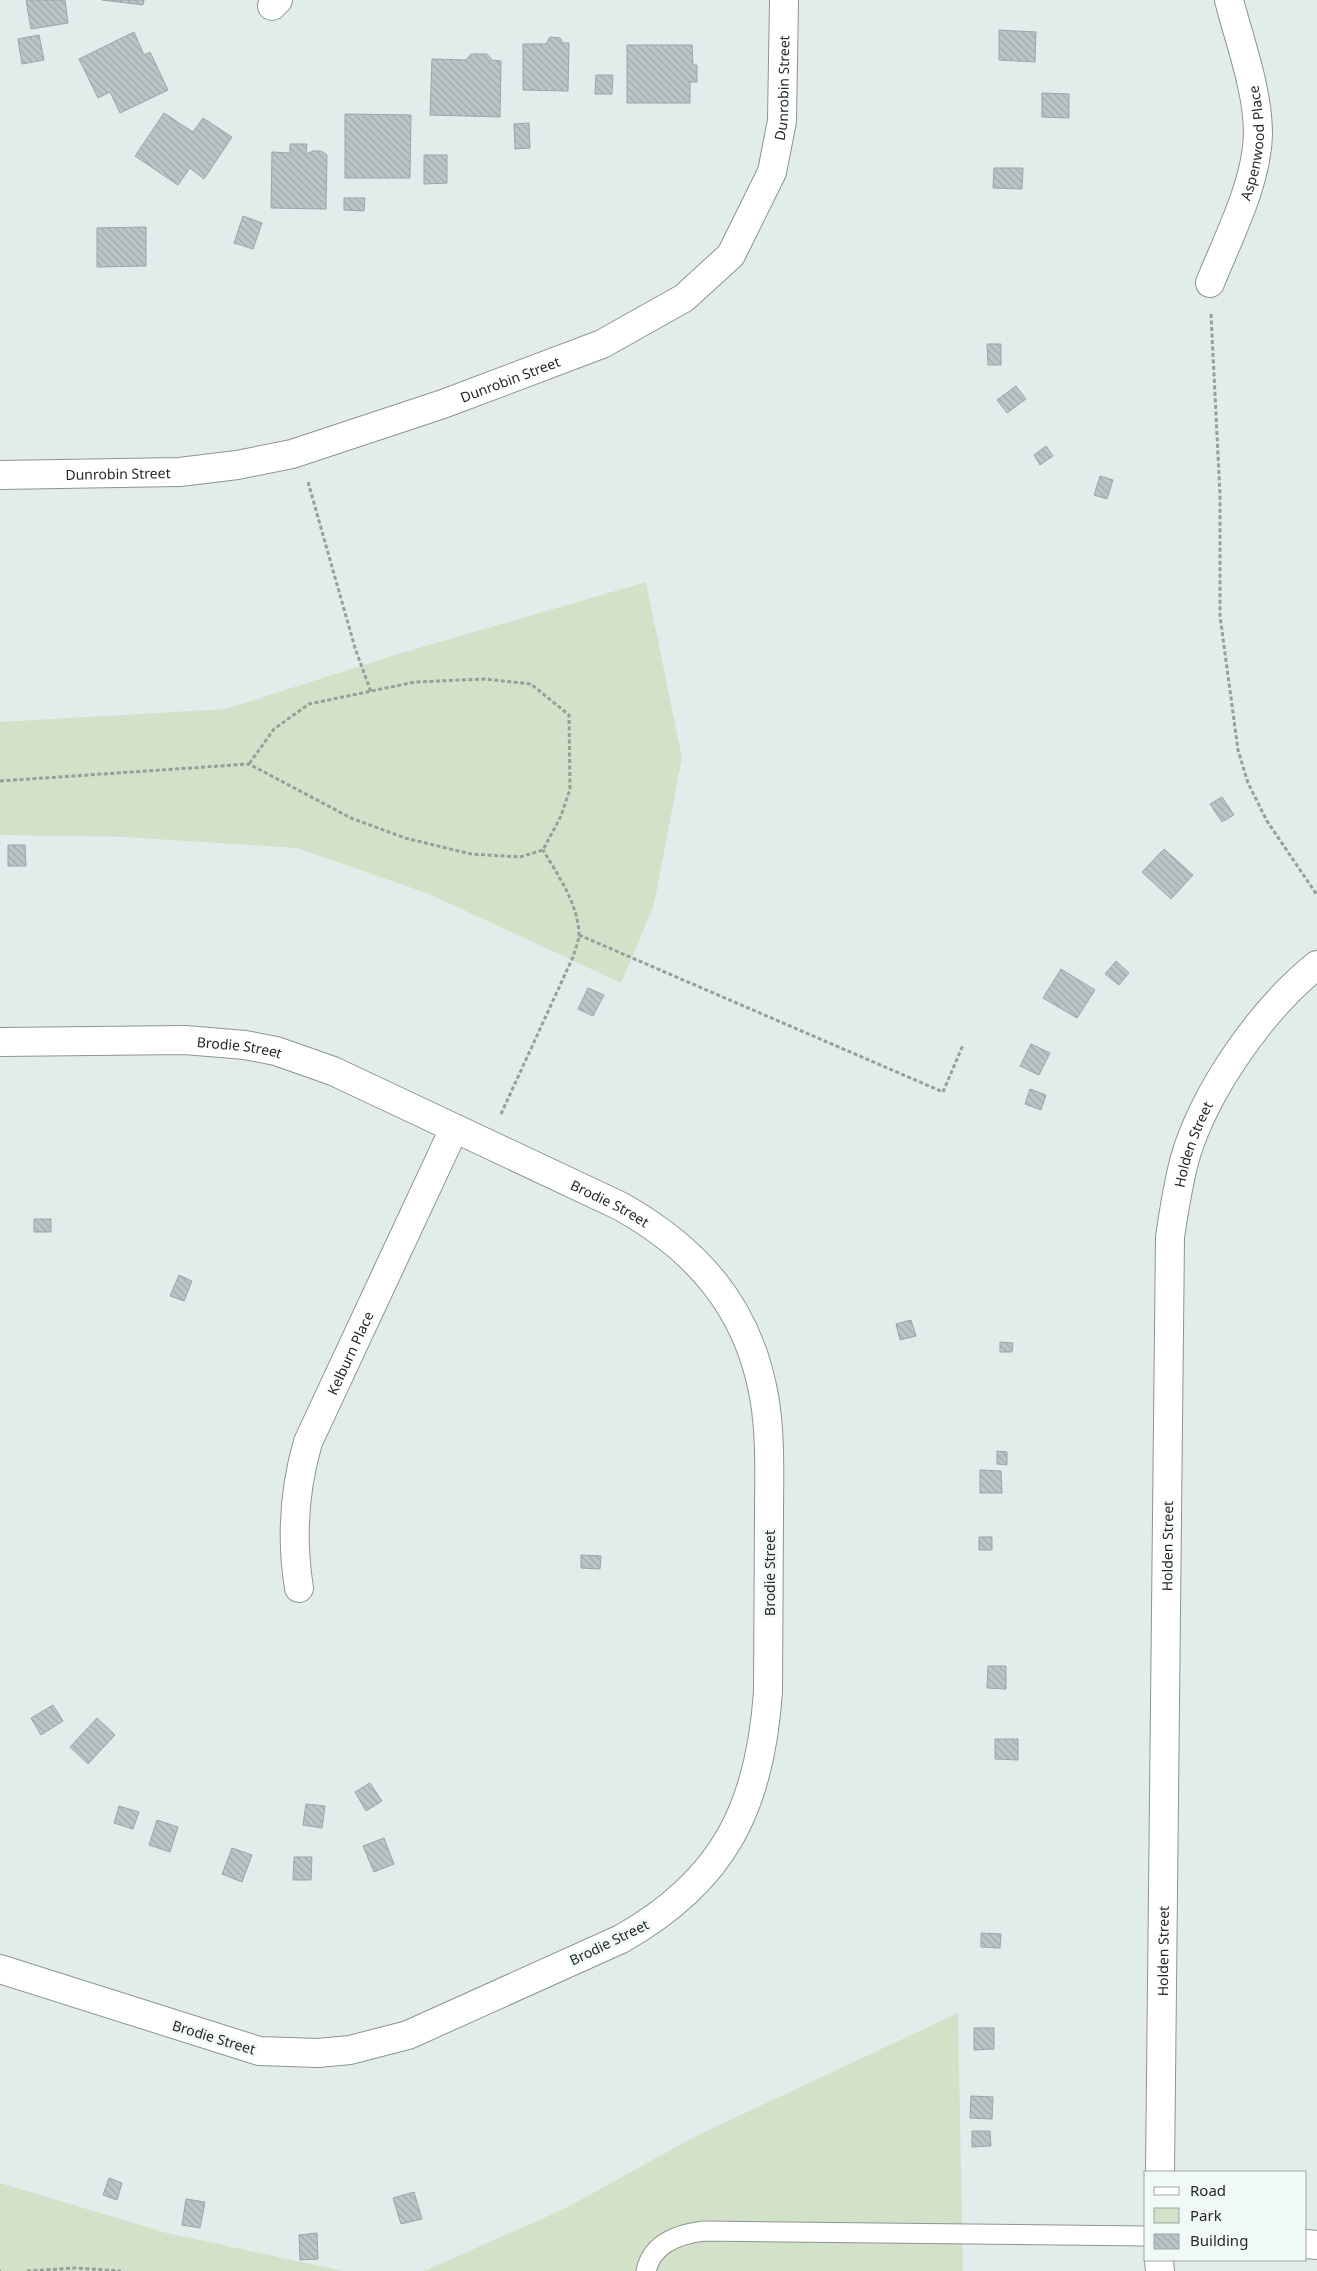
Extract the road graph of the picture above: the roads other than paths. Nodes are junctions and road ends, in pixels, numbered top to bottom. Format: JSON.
{"nodes":[{"id":1,"x":784,"y":0,"type":"edge"},
{"id":2,"x":1229,"y":0,"type":"edge"},
{"id":3,"x":1210,"y":283,"type":"road end"},
{"id":4,"x":0,"y":475,"type":"edge"},
{"id":5,"x":1317,"y":965,"type":"edge"},
{"id":6,"x":0,"y":1042,"type":"edge"},
{"id":7,"x":454,"y":1129,"type":"junction"},
{"id":8,"x":299,"y":1588,"type":"dead end"},
{"id":9,"x":0,"y":1969,"type":"edge"},
{"id":10,"x":1160,"y":2171,"type":"edge"},
{"id":11,"x":1144,"y":2236,"type":"edge"},
{"id":12,"x":646,"y":2271,"type":"edge"}],
"edges":[{"from":1,"to":4,"type":"street","name":"Dunrobin Street"},
{"from":2,"to":3,"type":"street","name":"Aspenwood Place"},
{"from":5,"to":10,"type":"street","name":"Holden Street"},
{"from":6,"to":7,"type":"street","name":"Brodie Street"},
{"from":7,"to":8,"type":"street","name":"Kelburn Place"},
{"from":7,"to":9,"type":"street","name":"Brodie Street"},
{"from":11,"to":12,"type":"lane"}]}
